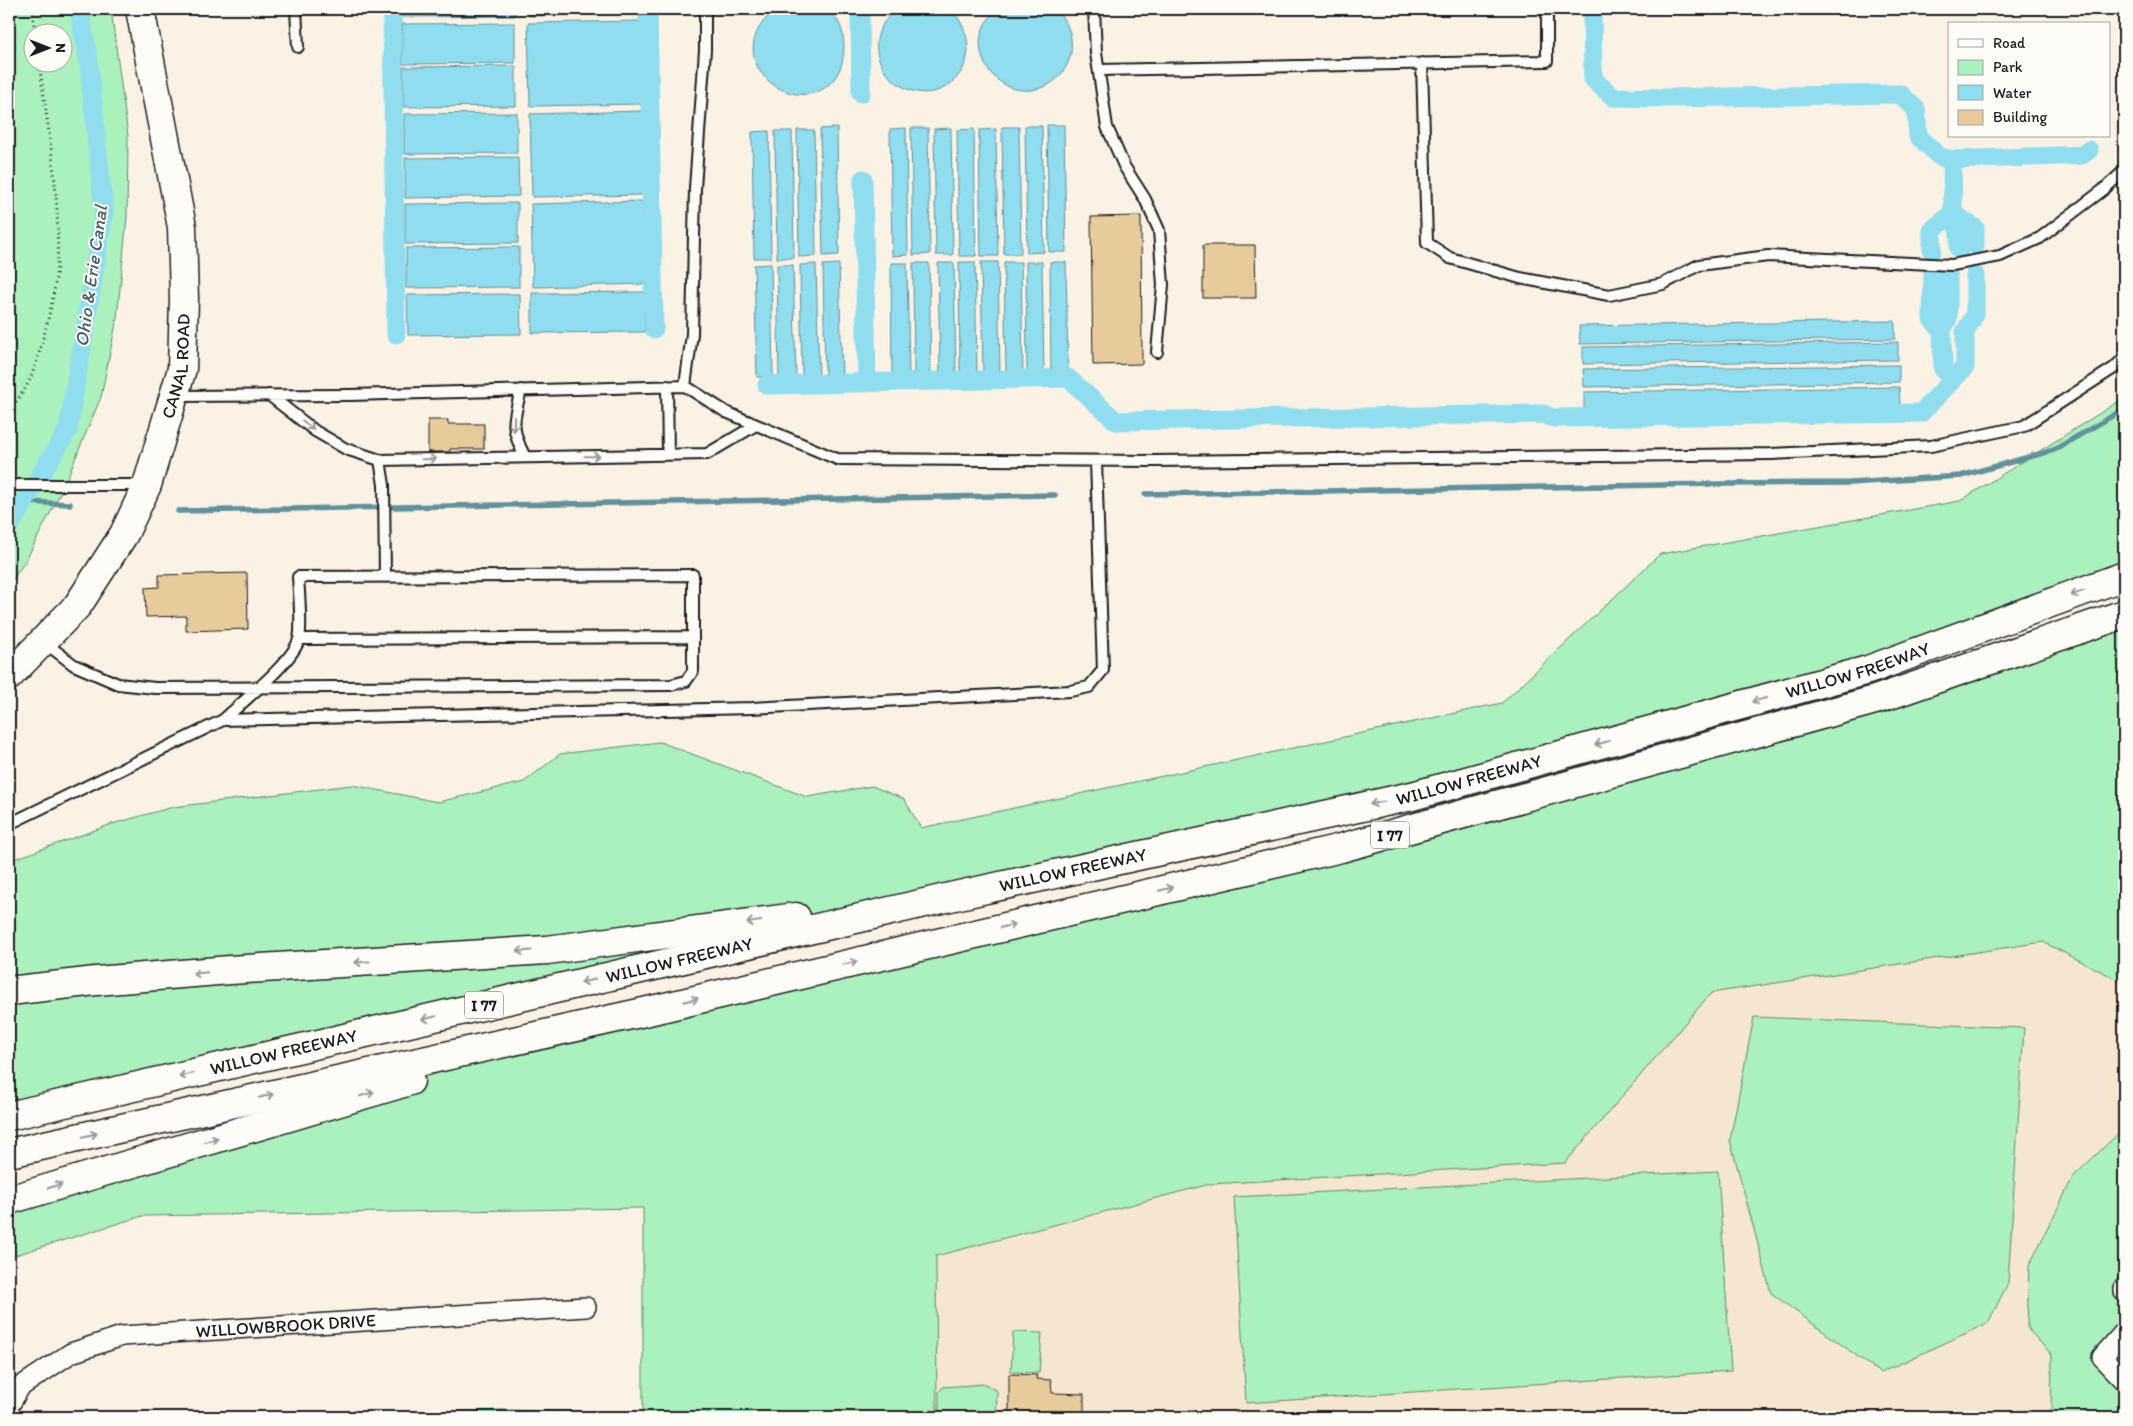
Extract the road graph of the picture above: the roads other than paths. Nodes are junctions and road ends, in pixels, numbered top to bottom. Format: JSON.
{"nodes":[{"id":1,"x":140,"y":9,"type":"edge"},
{"id":2,"x":296,"y":9,"type":"edge"},
{"id":3,"x":705,"y":9,"type":"edge"},
{"id":4,"x":1094,"y":9,"type":"edge"},
{"id":5,"x":1547,"y":9,"type":"edge"},
{"id":6,"x":298,"y":47,"type":"dead end"},
{"id":7,"x":1422,"y":63,"type":"junction"},
{"id":8,"x":1099,"y":70,"type":"junction"},
{"id":9,"x":2124,"y":171,"type":"edge"},
{"id":10,"x":1157,"y":352,"type":"dead end"},
{"id":11,"x":2124,"y":358,"type":"edge"},
{"id":12,"x":667,"y":386,"type":"junction"},
{"id":13,"x":685,"y":386,"type":"junction"},
{"id":14,"x":521,"y":390,"type":"junction"},
{"id":15,"x":269,"y":395,"type":"junction"},
{"id":16,"x":175,"y":396,"type":"junction"},
{"id":17,"x":756,"y":425,"type":"junction"},
{"id":18,"x":668,"y":454,"type":"junction"},
{"id":19,"x":525,"y":457,"type":"junction"},
{"id":20,"x":380,"y":460,"type":"junction"},
{"id":21,"x":1096,"y":461,"type":"junction"},
{"id":22,"x":9,"y":485,"type":"edge"},
{"id":23,"x":147,"y":486,"type":"junction"},
{"id":24,"x":2124,"y":576,"type":"edge"},
{"id":25,"x":385,"y":577,"type":"junction"},
{"id":26,"x":2124,"y":614,"type":"edge"},
{"id":27,"x":693,"y":637,"type":"junction"},
{"id":28,"x":299,"y":639,"type":"junction"},
{"id":29,"x":43,"y":642,"type":"junction"},
{"id":30,"x":9,"y":676,"type":"edge"},
{"id":31,"x":258,"y":686,"type":"junction"},
{"id":32,"x":223,"y":720,"type":"junction"},
{"id":33,"x":9,"y":824,"type":"edge"},
{"id":34,"x":959,"y":895,"type":"junction"},
{"id":35,"x":9,"y":991,"type":"edge"},
{"id":36,"x":644,"y":1012,"type":"junction"},
{"id":37,"x":9,"y":1116,"type":"edge"},
{"id":38,"x":9,"y":1153,"type":"edge"},
{"id":39,"x":9,"y":1200,"type":"edge"},
{"id":40,"x":2124,"y":1287,"type":"edge"},
{"id":41,"x":2124,"y":1292,"type":"edge"},
{"id":42,"x":586,"y":1308,"type":"dead end"},
{"id":43,"x":2124,"y":1332,"type":"edge"},
{"id":44,"x":2124,"y":1380,"type":"edge"},
{"id":45,"x":9,"y":1406,"type":"edge"}],
"edges":[{"from":1,"to":16,"type":"main road","name":"CANAL ROAD"},
{"from":2,"to":6,"type":"lane"},
{"from":3,"to":13,"type":"lane"},
{"from":4,"to":8,"type":"lane"},
{"from":5,"to":7,"type":"lane"},
{"from":7,"to":8,"type":"lane"},
{"from":7,"to":9,"type":"lane"},
{"from":8,"to":10,"type":"lane"},
{"from":11,"to":21,"type":"lane"},
{"from":12,"to":13,"type":"lane"},
{"from":12,"to":14,"type":"lane"},
{"from":12,"to":18,"type":"lane"},
{"from":13,"to":17,"type":"lane"},
{"from":14,"to":15,"type":"lane"},
{"from":14,"to":19,"type":"lane","one_way":true},
{"from":15,"to":16,"type":"lane"},
{"from":15,"to":20,"type":"lane","one_way":true},
{"from":16,"to":23,"type":"main road","name":"CANAL ROAD"},
{"from":17,"to":18,"type":"lane"},
{"from":17,"to":21,"type":"lane"},
{"from":19,"to":18,"type":"lane","one_way":true},
{"from":20,"to":19,"type":"lane","one_way":true},
{"from":20,"to":25,"type":"lane"},
{"from":21,"to":32,"type":"lane"},
{"from":22,"to":23,"type":"lane"},
{"from":23,"to":29,"type":"main road","name":"CANAL ROAD"},
{"from":24,"to":34,"type":"main road","name":"WILLOW FREEWAY","number":"I 77","one_way":true},
{"from":25,"to":27,"type":"lane"},
{"from":25,"to":28,"type":"lane"},
{"from":36,"to":26,"type":"main road","name":"WILLOW FREEWAY","number":"I 77","one_way":true},
{"from":27,"to":28,"type":"lane"},
{"from":27,"to":31,"type":"lane"},
{"from":28,"to":31,"type":"lane"},
{"from":29,"to":30,"type":"main road","name":"CANAL ROAD"},
{"from":29,"to":31,"type":"lane"},
{"from":31,"to":32,"type":"lane"},
{"from":32,"to":33,"type":"lane"},
{"from":34,"to":35,"type":"main road","one_way":true},
{"from":34,"to":37,"type":"main road","name":"WILLOW FREEWAY","number":"I 77","one_way":true},
{"from":38,"to":36,"type":"main road","name":"WILLOW FREEWAY","number":"I 77","one_way":true},
{"from":39,"to":36,"type":"main road","one_way":true},
{"from":40,"to":41,"type":"street"},
{"from":42,"to":45,"type":"street","name":"WILLOWBROOK DRIVE"},
{"from":43,"to":44,"type":"street"}]}
